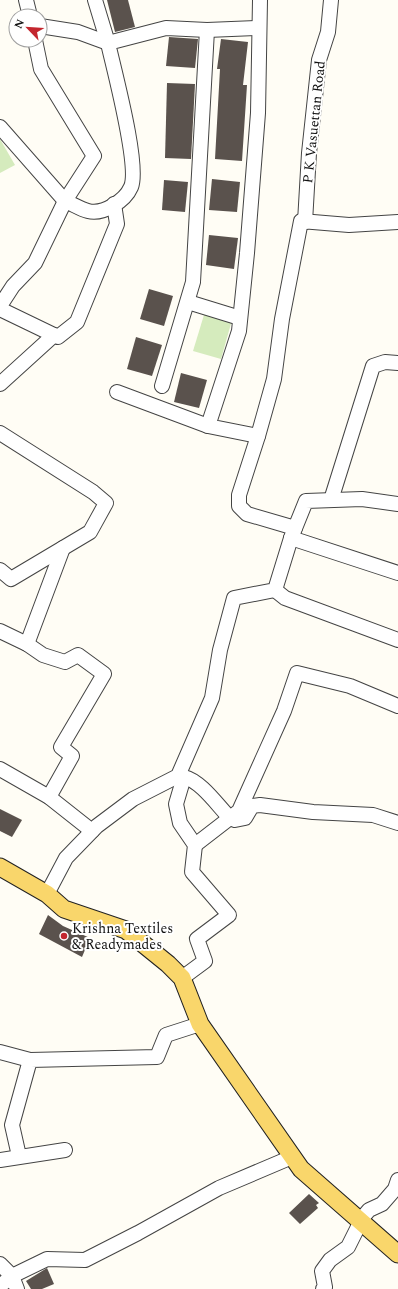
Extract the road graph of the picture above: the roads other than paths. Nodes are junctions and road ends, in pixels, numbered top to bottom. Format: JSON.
{"nodes":[{"id":1,"x":95,"y":0,"type":"edge"},
{"id":2,"x":260,"y":0,"type":"edge"},
{"id":3,"x":330,"y":0,"type":"edge"},
{"id":4,"x":48,"y":27,"type":"edge"},
{"id":5,"x":258,"y":28,"type":"junction"},
{"id":6,"x":207,"y":30,"type":"junction"},
{"id":7,"x":108,"y":43,"type":"junction"},
{"id":8,"x":37,"y":48,"type":"edge"},
{"id":9,"x":0,"y":127,"type":"edge"},
{"id":10,"x":65,"y":202,"type":"junction"},
{"id":11,"x":114,"y":204,"type":"junction"},
{"id":12,"x":305,"y":222,"type":"junction"},
{"id":13,"x":398,"y":222,"type":"edge"},
{"id":14,"x":6,"y":284,"type":"edge"},
{"id":15,"x":188,"y":302,"type":"junction"},
{"id":16,"x":0,"y":308,"type":"edge"},
{"id":17,"x":240,"y":318,"type":"junction"},
{"id":18,"x":54,"y":335,"type":"junction"},
{"id":19,"x":398,"y":363,"type":"edge"},
{"id":20,"x":0,"y":384,"type":"edge"},
{"id":21,"x":162,"y":386,"type":"dead end"},
{"id":22,"x":117,"y":392,"type":"dead end"},
{"id":23,"x":208,"y":426,"type":"junction"},
{"id":24,"x":0,"y":434,"type":"edge"},
{"id":25,"x":258,"y":436,"type":"junction"},
{"id":26,"x":331,"y":500,"type":"junction"},
{"id":27,"x":398,"y":504,"type":"edge"},
{"id":28,"x":293,"y":533,"type":"junction"},
{"id":29,"x":63,"y":548,"type":"junction"},
{"id":30,"x":0,"y":570,"type":"edge"},
{"id":31,"x":398,"y":573,"type":"edge"},
{"id":32,"x":275,"y":590,"type":"junction"},
{"id":33,"x":0,"y":631,"type":"edge"},
{"id":34,"x":398,"y":640,"type":"edge"},
{"id":35,"x":27,"y":644,"type":"junction"},
{"id":36,"x":398,"y":706,"type":"edge"},
{"id":37,"x":0,"y":769,"type":"edge"},
{"id":38,"x":181,"y":776,"type":"junction"},
{"id":39,"x":49,"y":796,"type":"junction"},
{"id":40,"x":230,"y":818,"type":"junction"},
{"id":41,"x":398,"y":823,"type":"edge"},
{"id":42,"x":92,"y":831,"type":"junction"},
{"id":43,"x":195,"y":845,"type":"junction"},
{"id":44,"x":0,"y":867,"type":"edge"},
{"id":45,"x":47,"y":894,"type":"junction"},
{"id":46,"x":182,"y":978,"type":"junction"},
{"id":47,"x":200,"y":1024,"type":"junction"},
{"id":48,"x":0,"y":1052,"type":"edge"},
{"id":49,"x":30,"y":1060,"type":"junction"},
{"id":50,"x":65,"y":1150,"type":"dead end"},
{"id":51,"x":19,"y":1156,"type":"junction"},
{"id":52,"x":292,"y":1157,"type":"junction"},
{"id":53,"x":0,"y":1160,"type":"edge"},
{"id":54,"x":398,"y":1180,"type":"edge"},
{"id":55,"x":359,"y":1222,"type":"junction"},
{"id":56,"x":398,"y":1254,"type":"edge"},
{"id":57,"x":0,"y":1264,"type":"edge"},
{"id":58,"x":12,"y":1276,"type":"junction"},
{"id":59,"x":0,"y":1286,"type":"edge"},
{"id":60,"x":17,"y":1289,"type":"edge"},
{"id":61,"x":323,"y":1289,"type":"edge"}],
"edges":[{"from":1,"to":7,"type":"street"},
{"from":2,"to":5,"type":"street"},
{"from":3,"to":12,"type":"street","name":"P K Vasuettan Road"},
{"from":4,"to":7,"type":"street"},
{"from":5,"to":6,"type":"street"},
{"from":5,"to":17,"type":"street"},
{"from":6,"to":7,"type":"street"},
{"from":6,"to":15,"type":"street"},
{"from":7,"to":11,"type":"street"},
{"from":8,"to":10,"type":"street"},
{"from":9,"to":10,"type":"street"},
{"from":10,"to":11,"type":"street"},
{"from":10,"to":14,"type":"street"},
{"from":11,"to":18,"type":"street"},
{"from":12,"to":13,"type":"street"},
{"from":12,"to":25,"type":"street"},
{"from":14,"to":16,"type":"street"},
{"from":15,"to":17,"type":"street"},
{"from":15,"to":21,"type":"street"},
{"from":16,"to":18,"type":"street"},
{"from":17,"to":23,"type":"street"},
{"from":18,"to":20,"type":"street"},
{"from":19,"to":26,"type":"street"},
{"from":22,"to":23,"type":"street"},
{"from":23,"to":25,"type":"street"},
{"from":24,"to":29,"type":"street"},
{"from":25,"to":28,"type":"street"},
{"from":26,"to":27,"type":"street"},
{"from":26,"to":28,"type":"street"},
{"from":28,"to":31,"type":"street"},
{"from":28,"to":32,"type":"street"},
{"from":29,"to":30,"type":"street"},
{"from":29,"to":35,"type":"street"},
{"from":32,"to":34,"type":"street"},
{"from":32,"to":38,"type":"street"},
{"from":33,"to":35,"type":"street"},
{"from":35,"to":39,"type":"street"},
{"from":36,"to":40,"type":"street"},
{"from":37,"to":39,"type":"street"},
{"from":38,"to":40,"type":"street"},
{"from":38,"to":42,"type":"street"},
{"from":38,"to":43,"type":"street"},
{"from":39,"to":42,"type":"street"},
{"from":40,"to":41,"type":"street"},
{"from":40,"to":43,"type":"street"},
{"from":42,"to":45,"type":"street"},
{"from":43,"to":46,"type":"street"},
{"from":44,"to":45,"type":"main road"},
{"from":45,"to":46,"type":"main road"},
{"from":46,"to":47,"type":"main road"},
{"from":47,"to":49,"type":"street"},
{"from":47,"to":52,"type":"main road"},
{"from":48,"to":49,"type":"street"},
{"from":49,"to":51,"type":"street"},
{"from":50,"to":51,"type":"street"},
{"from":51,"to":53,"type":"street"},
{"from":52,"to":55,"type":"main road"},
{"from":52,"to":58,"type":"street"},
{"from":54,"to":55,"type":"street"},
{"from":55,"to":56,"type":"main road"},
{"from":55,"to":61,"type":"street"},
{"from":57,"to":58,"type":"street"},
{"from":58,"to":59,"type":"street"},
{"from":58,"to":60,"type":"street"}]}
